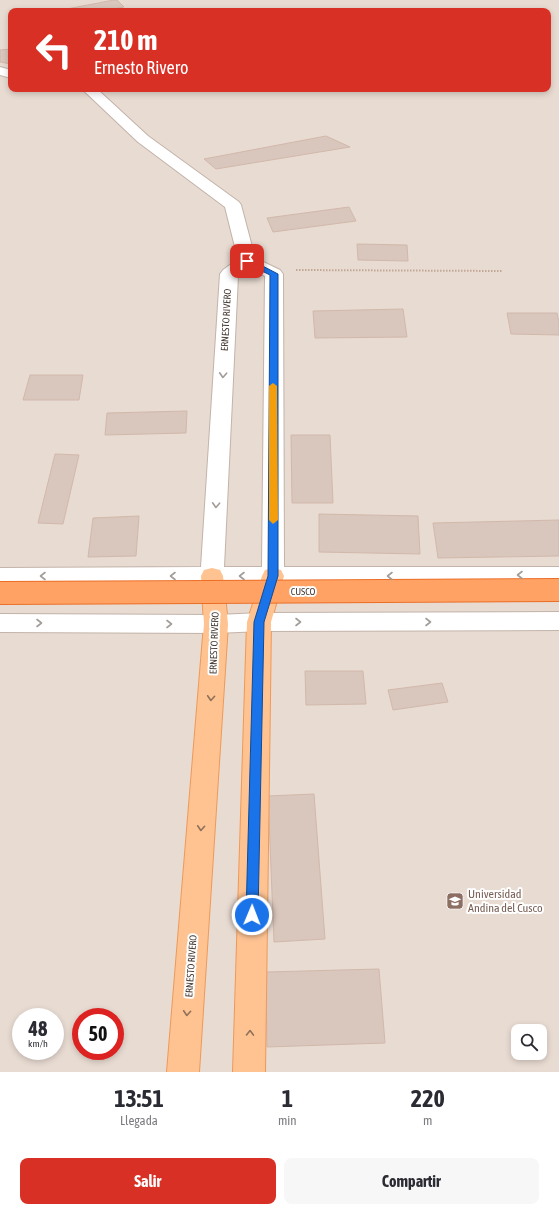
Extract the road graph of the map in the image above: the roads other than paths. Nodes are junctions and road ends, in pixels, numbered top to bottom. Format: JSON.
{"nodes":[{"id":1,"x":91,"y":92,"type":"edge"},
{"id":2,"x":247,"y":261,"type":"junction"},
{"id":3,"x":559,"y":575,"type":"edge"},
{"id":4,"x":0,"y":576,"type":"edge"},
{"id":5,"x":212,"y":576,"type":"junction"},
{"id":6,"x":273,"y":576,"type":"junction"},
{"id":7,"x":559,"y":590,"type":"edge"},
{"id":8,"x":0,"y":593,"type":"edge"},
{"id":9,"x":559,"y":604,"type":"edge"},
{"id":10,"x":0,"y":606,"type":"edge"},
{"id":11,"x":259,"y":622,"type":"junction"},
{"id":12,"x":559,"y":622,"type":"edge"},
{"id":13,"x":0,"y":623,"type":"edge"},
{"id":14,"x":216,"y":624,"type":"junction"},
{"id":15,"x":183,"y":1072,"type":"edge"},
{"id":16,"x":249,"y":1072,"type":"edge"}],
"edges":[{"from":1,"to":2,"type":"street"},
{"from":2,"to":5,"type":"street","name":"ERNESTO RIVERO","one_way":true},
{"from":2,"to":6,"type":"street"},
{"from":3,"to":6,"type":"street","one_way":true},
{"from":5,"to":4,"type":"street","one_way":true},
{"from":6,"to":5,"type":"street","one_way":true},
{"from":5,"to":14,"type":"main road","name":"ERNESTO RIVERO"},
{"from":6,"to":11,"type":"main road"},
{"from":7,"to":8,"type":"highway","name":"CUSCO","bridge":true},
{"from":9,"to":10,"type":"highway","name":"CUSCO"},
{"from":11,"to":12,"type":"street","one_way":true},
{"from":11,"to":14,"type":"street"},
{"from":16,"to":11,"type":"main road","one_way":true},
{"from":13,"to":14,"type":"street","one_way":true},
{"from":14,"to":15,"type":"main road","name":"ERNESTO RIVERO","one_way":true}]}
